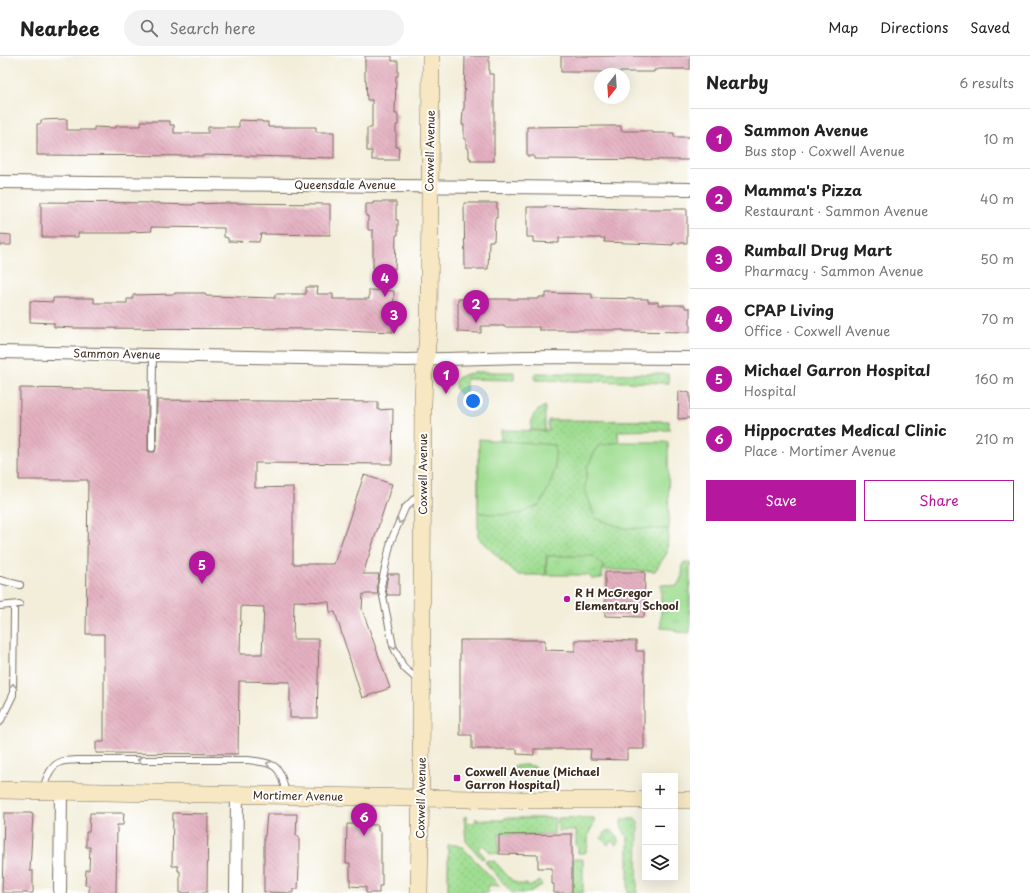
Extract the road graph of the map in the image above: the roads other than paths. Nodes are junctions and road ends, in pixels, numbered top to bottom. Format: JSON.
{"nodes":[{"id":1,"x":431,"y":56,"type":"edge"},
{"id":2,"x":0,"y":182,"type":"edge"},
{"id":3,"x":430,"y":186,"type":"junction"},
{"id":4,"x":690,"y":189,"type":"edge"},
{"id":5,"x":0,"y":352,"type":"edge"},
{"id":6,"x":153,"y":354,"type":"junction"},
{"id":7,"x":690,"y":358,"type":"edge"},
{"id":8,"x":426,"y":359,"type":"junction"},
{"id":9,"x":152,"y":448,"type":"dead end"},
{"id":10,"x":422,"y":490,"type":"junction"},
{"id":11,"x":0,"y":580,"type":"edge"},
{"id":12,"x":20,"y":585,"type":"dead end"},
{"id":13,"x":19,"y":604,"type":"dead end"},
{"id":14,"x":0,"y":606,"type":"edge"},
{"id":15,"x":14,"y":610,"type":"dead end"},
{"id":16,"x":421,"y":684,"type":"junction"},
{"id":17,"x":0,"y":722,"type":"edge"},
{"id":18,"x":0,"y":790,"type":"edge"},
{"id":19,"x":43,"y":792,"type":"junction"},
{"id":20,"x":61,"y":792,"type":"junction"},
{"id":21,"x":237,"y":795,"type":"junction"},
{"id":22,"x":287,"y":796,"type":"junction"},
{"id":23,"x":421,"y":797,"type":"junction"},
{"id":24,"x":642,"y":800,"type":"edge"},
{"id":25,"x":678,"y":800,"type":"edge"},
{"id":26,"x":690,"y":800,"type":"edge"},
{"id":27,"x":60,"y":893,"type":"edge"},
{"id":28,"x":236,"y":893,"type":"edge"},
{"id":29,"x":419,"y":893,"type":"edge"}],
"edges":[{"from":1,"to":3,"type":"main road","name":"Coxwell Avenue"},
{"from":2,"to":3,"type":"street","name":"Queensdale Avenue"},
{"from":3,"to":4,"type":"street","name":"Queensdale Avenue"},
{"from":3,"to":8,"type":"main road","name":"Coxwell Avenue"},
{"from":5,"to":6,"type":"street","name":"Sammon Avenue"},
{"from":6,"to":8,"type":"street","name":"Sammon Avenue"},
{"from":6,"to":9,"type":"lane"},
{"from":7,"to":8,"type":"street","name":"Sammon Avenue"},
{"from":8,"to":10,"type":"main road","name":"Coxwell Avenue"},
{"from":10,"to":16,"type":"main road","name":"Coxwell Avenue"},
{"from":10,"to":16,"type":"lane","one_way":true},
{"from":11,"to":12,"type":"lane"},
{"from":13,"to":14,"type":"lane"},
{"from":17,"to":15,"type":"lane","one_way":true},
{"from":16,"to":23,"type":"main road","name":"Coxwell Avenue"},
{"from":18,"to":19,"type":"main road","name":"Mortimer Avenue"},
{"from":19,"to":20,"type":"main road","name":"Mortimer Avenue"},
{"from":22,"to":19,"type":"lane","one_way":true},
{"from":20,"to":21,"type":"main road","name":"Mortimer Avenue"},
{"from":20,"to":27,"type":"street"},
{"from":21,"to":22,"type":"main road","name":"Mortimer Avenue"},
{"from":21,"to":28,"type":"street"},
{"from":22,"to":23,"type":"main road","name":"Mortimer Avenue"},
{"from":23,"to":24,"type":"main road","name":"Mortimer Avenue"},
{"from":23,"to":29,"type":"main road","name":"Coxwell Avenue"},
{"from":25,"to":26,"type":"main road"}]}
